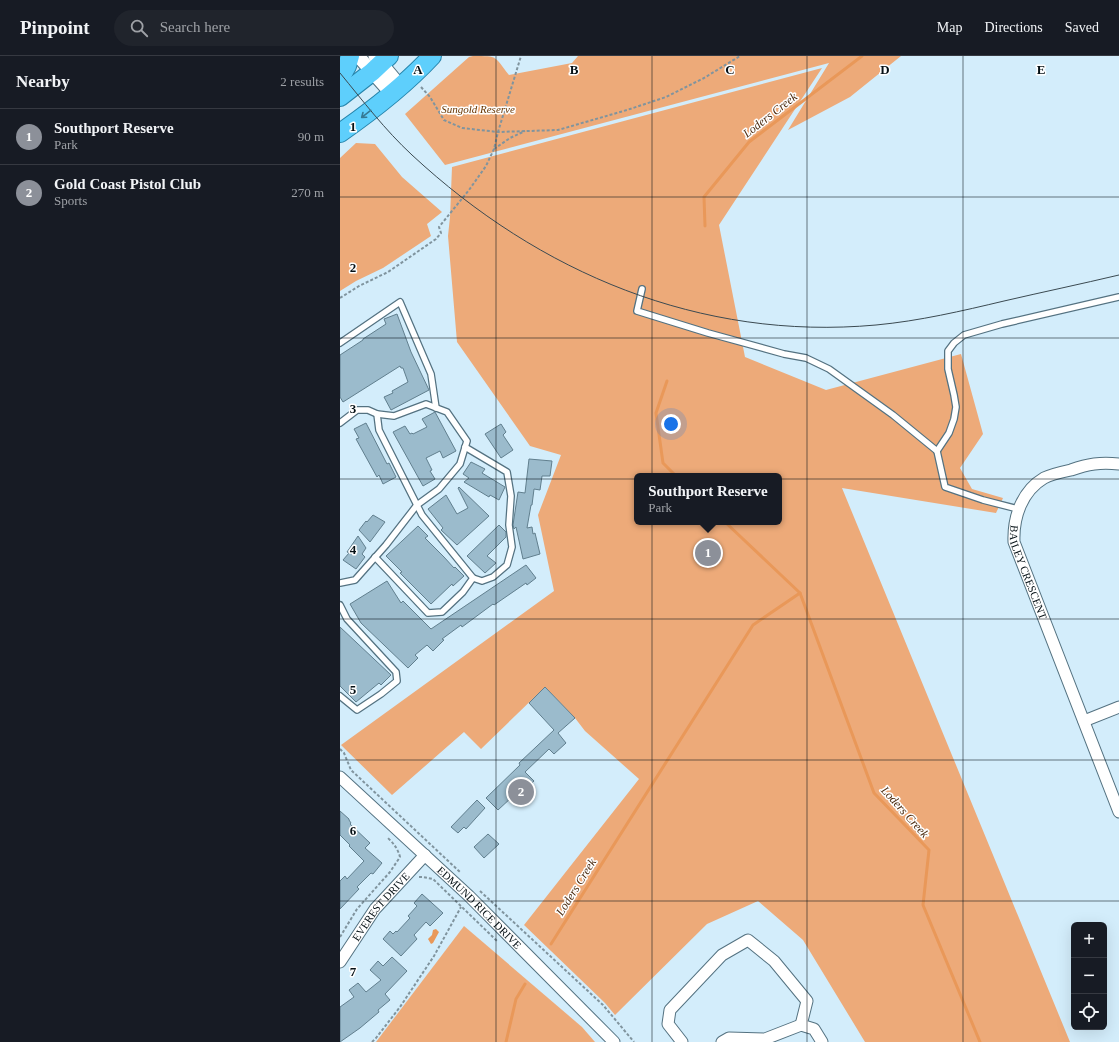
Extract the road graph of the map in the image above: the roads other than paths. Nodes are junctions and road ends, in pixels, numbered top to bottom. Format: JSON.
{"nodes":[{"id":1,"x":350,"y":56,"type":"edge"},
{"id":2,"x":358,"y":56,"type":"edge"},
{"id":3,"x":432,"y":56,"type":"edge"},
{"id":4,"x":379,"y":62,"type":"edge"},
{"id":5,"x":395,"y":89,"type":"junction"},
{"id":6,"x":340,"y":97,"type":"edge"},
{"id":7,"x":340,"y":133,"type":"edge"},
{"id":8,"x":642,"y":289,"type":"dead end"},
{"id":9,"x":1119,"y":297,"type":"edge"},
{"id":10,"x":340,"y":342,"type":"edge"},
{"id":11,"x":436,"y":408,"type":"junction"},
{"id":12,"x":377,"y":414,"type":"junction"},
{"id":13,"x":340,"y":424,"type":"edge"},
{"id":14,"x":465,"y":448,"type":"junction"},
{"id":15,"x":937,"y":451,"type":"junction"},
{"id":16,"x":1119,"y":464,"type":"edge"},
{"id":17,"x":417,"y":505,"type":"junction"},
{"id":18,"x":1018,"y":509,"type":"junction"},
{"id":19,"x":375,"y":557,"type":"junction"},
{"id":20,"x":473,"y":578,"type":"junction"},
{"id":21,"x":340,"y":584,"type":"edge"},
{"id":22,"x":340,"y":605,"type":"edge"},
{"id":23,"x":340,"y":696,"type":"edge"},
{"id":24,"x":1119,"y":706,"type":"edge"},
{"id":25,"x":1084,"y":721,"type":"junction"},
{"id":26,"x":340,"y":777,"type":"edge"},
{"id":27,"x":1119,"y":812,"type":"edge"},
{"id":28,"x":425,"y":855,"type":"junction"},
{"id":29,"x":344,"y":947,"type":"edge"},
{"id":30,"x":340,"y":962,"type":"edge"},
{"id":31,"x":801,"y":1025,"type":"junction"},
{"id":32,"x":614,"y":1042,"type":"edge"},
{"id":33,"x":682,"y":1042,"type":"edge"},
{"id":34,"x":722,"y":1042,"type":"edge"},
{"id":35,"x":822,"y":1042,"type":"edge"}],
"edges":[{"from":1,"to":6,"type":"highway"},
{"from":2,"to":4,"type":"street"},
{"from":3,"to":5,"type":"highway"},
{"from":4,"to":5,"type":"street"},
{"from":4,"to":6,"type":"highway"},
{"from":5,"to":7,"type":"highway","one_way":true},
{"from":8,"to":15,"type":"lane"},
{"from":9,"to":15,"type":"lane"},
{"from":10,"to":11,"type":"lane"},
{"from":11,"to":12,"type":"lane"},
{"from":11,"to":14,"type":"lane"},
{"from":12,"to":13,"type":"lane"},
{"from":12,"to":17,"type":"lane"},
{"from":14,"to":17,"type":"lane"},
{"from":14,"to":20,"type":"lane"},
{"from":15,"to":18,"type":"lane"},
{"from":16,"to":18,"type":"street","name":"BAILEY CRESCENT"},
{"from":17,"to":19,"type":"lane"},
{"from":17,"to":20,"type":"lane"},
{"from":18,"to":25,"type":"street","name":"BAILEY CRESCENT"},
{"from":19,"to":20,"type":"lane"},
{"from":19,"to":21,"type":"lane"},
{"from":22,"to":23,"type":"lane"},
{"from":24,"to":25,"type":"street"},
{"from":25,"to":27,"type":"street","name":"BAILEY CRESCENT"},
{"from":26,"to":28,"type":"street","name":"EDMUND RICE DRIVE"},
{"from":28,"to":29,"type":"street","name":"EVEREST DRIVE"},
{"from":28,"to":32,"type":"street","name":"EDMUND RICE DRIVE"},
{"from":29,"to":30,"type":"street","name":"EVEREST DRIVE"},
{"from":31,"to":33,"type":"street"},
{"from":31,"to":34,"type":"street"},
{"from":31,"to":35,"type":"street"}]}
